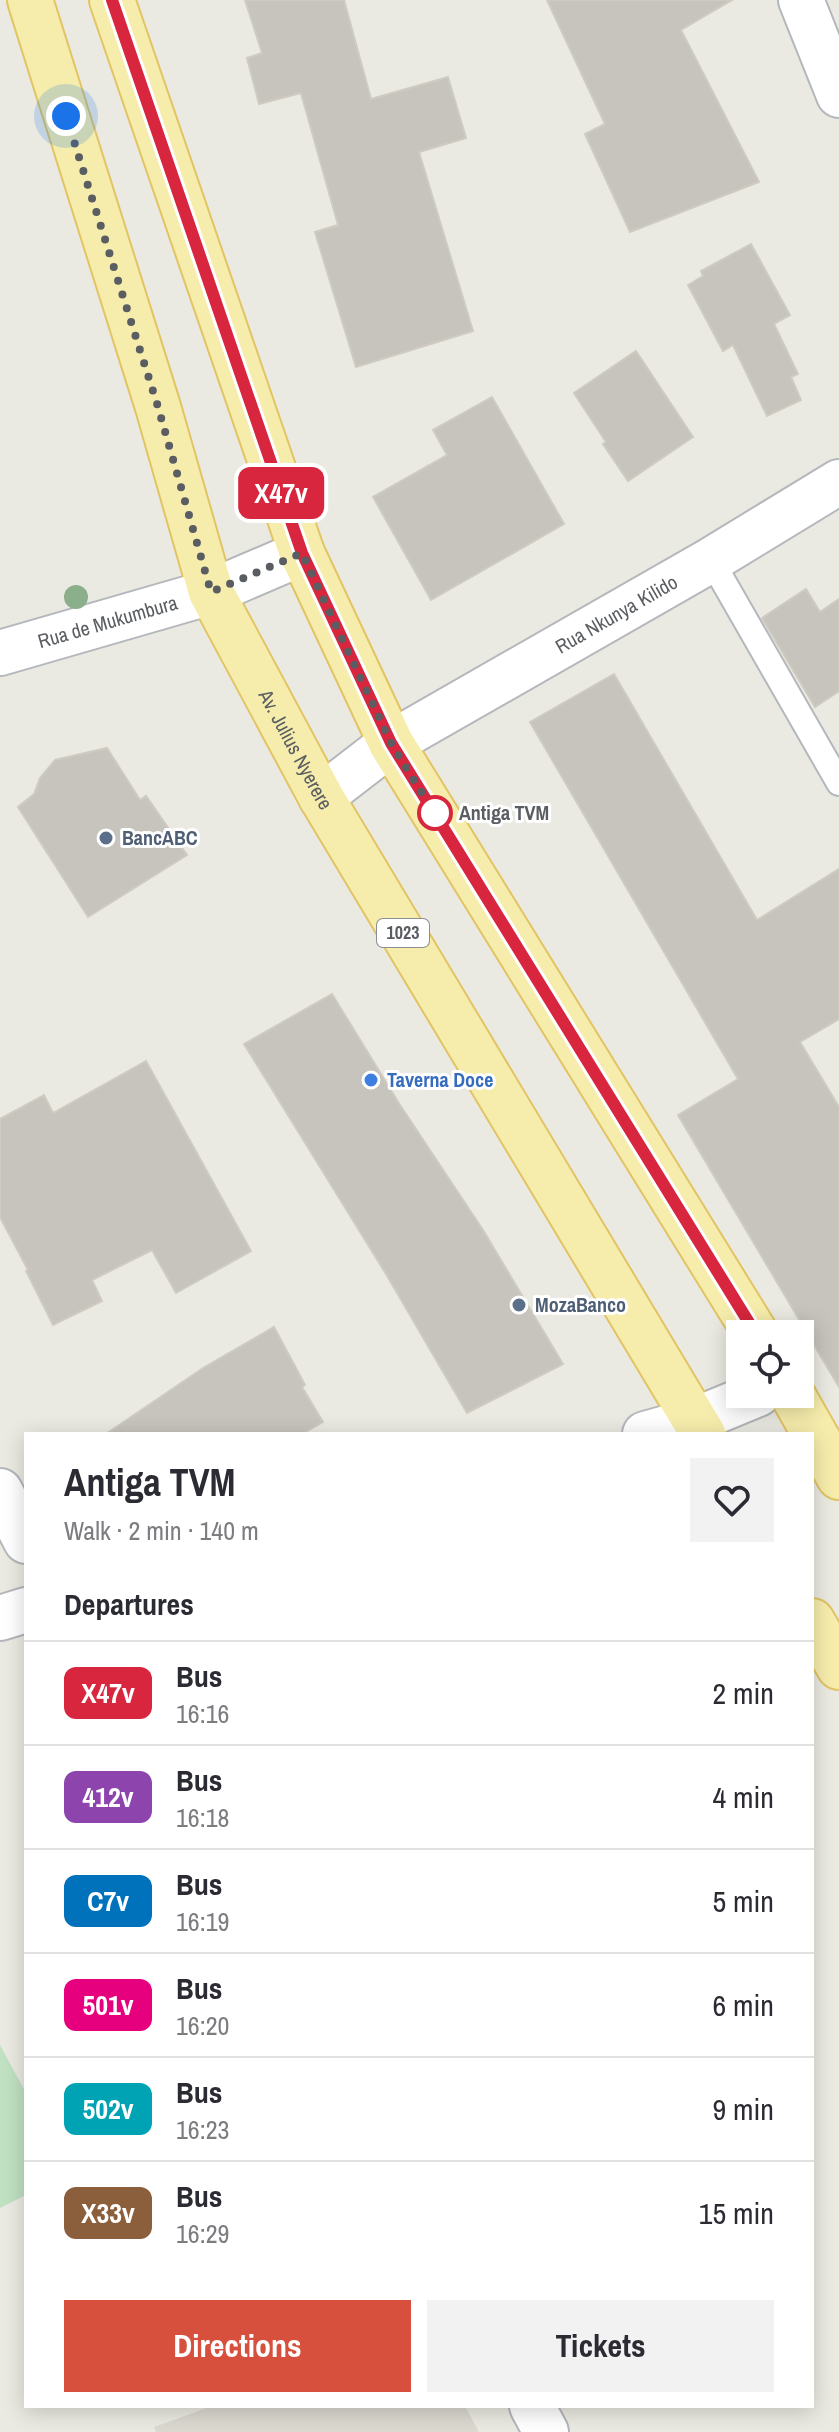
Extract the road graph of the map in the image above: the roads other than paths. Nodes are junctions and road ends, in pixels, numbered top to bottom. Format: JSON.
{"nodes":[{"id":1,"x":30,"y":0,"type":"edge"},
{"id":2,"x":112,"y":0,"type":"edge"},
{"id":3,"x":801,"y":0,"type":"edge"},
{"id":4,"x":839,"y":95,"type":"edge"},
{"id":5,"x":839,"y":482,"type":"edge"},
{"id":6,"x":302,"y":553,"type":"junction"},
{"id":7,"x":711,"y":560,"type":"junction"},
{"id":8,"x":211,"y":592,"type":"junction"},
{"id":9,"x":0,"y":653,"type":"edge"},
{"id":10,"x":391,"y":743,"type":"junction"},
{"id":11,"x":839,"y":783,"type":"edge"},
{"id":12,"x":321,"y":797,"type":"junction"},
{"id":13,"x":747,"y":1320,"type":"edge"},
{"id":14,"x":733,"y":1408,"type":"edge"},
{"id":15,"x":800,"y":1408,"type":"edge"},
{"id":16,"x":699,"y":1427,"type":"edge"},
{"id":17,"x":660,"y":1432,"type":"edge"},
{"id":18,"x":814,"y":1432,"type":"edge"},
{"id":19,"x":814,"y":1433,"type":"edge"},
{"id":20,"x":839,"y":1477,"type":"edge"},
{"id":21,"x":0,"y":1491,"type":"edge"},
{"id":22,"x":24,"y":1537,"type":"edge"},
{"id":23,"x":24,"y":1611,"type":"edge"},
{"id":24,"x":0,"y":1618,"type":"edge"},
{"id":25,"x":814,"y":1624,"type":"edge"},
{"id":26,"x":839,"y":1667,"type":"edge"},
{"id":27,"x":533,"y":2408,"type":"edge"},
{"id":28,"x":546,"y":2432,"type":"edge"}],
"edges":[{"from":1,"to":8,"type":"main road","name":"Av. Julius Nyerere","number":"1023"},
{"from":2,"to":6,"type":"main road"},
{"from":3,"to":4,"type":"street"},
{"from":5,"to":7,"type":"street","name":"Rua Nkunya Kilido"},
{"from":6,"to":8,"type":"street","name":"Rua de Mukumbura"},
{"from":6,"to":10,"type":"main road"},
{"from":7,"to":10,"type":"street","name":"Rua Nkunya Kilido"},
{"from":7,"to":11,"type":"lane"},
{"from":8,"to":9,"type":"street","name":"Rua de Mukumbura"},
{"from":8,"to":12,"type":"main road","name":"Av. Julius Nyerere","number":"1023"},
{"from":10,"to":12,"type":"street","name":"Rua Nkunya Kilido"},
{"from":10,"to":13,"type":"main road"},
{"from":12,"to":16,"type":"main road","name":"Av. Julius Nyerere","number":"1023"},
{"from":14,"to":16,"type":"street"},
{"from":15,"to":18,"type":"main road"},
{"from":16,"to":17,"type":"street"},
{"from":19,"to":20,"type":"main road"},
{"from":21,"to":22,"type":"street"},
{"from":23,"to":24,"type":"street"},
{"from":25,"to":26,"type":"main road"},
{"from":27,"to":28,"type":"street"}]}
